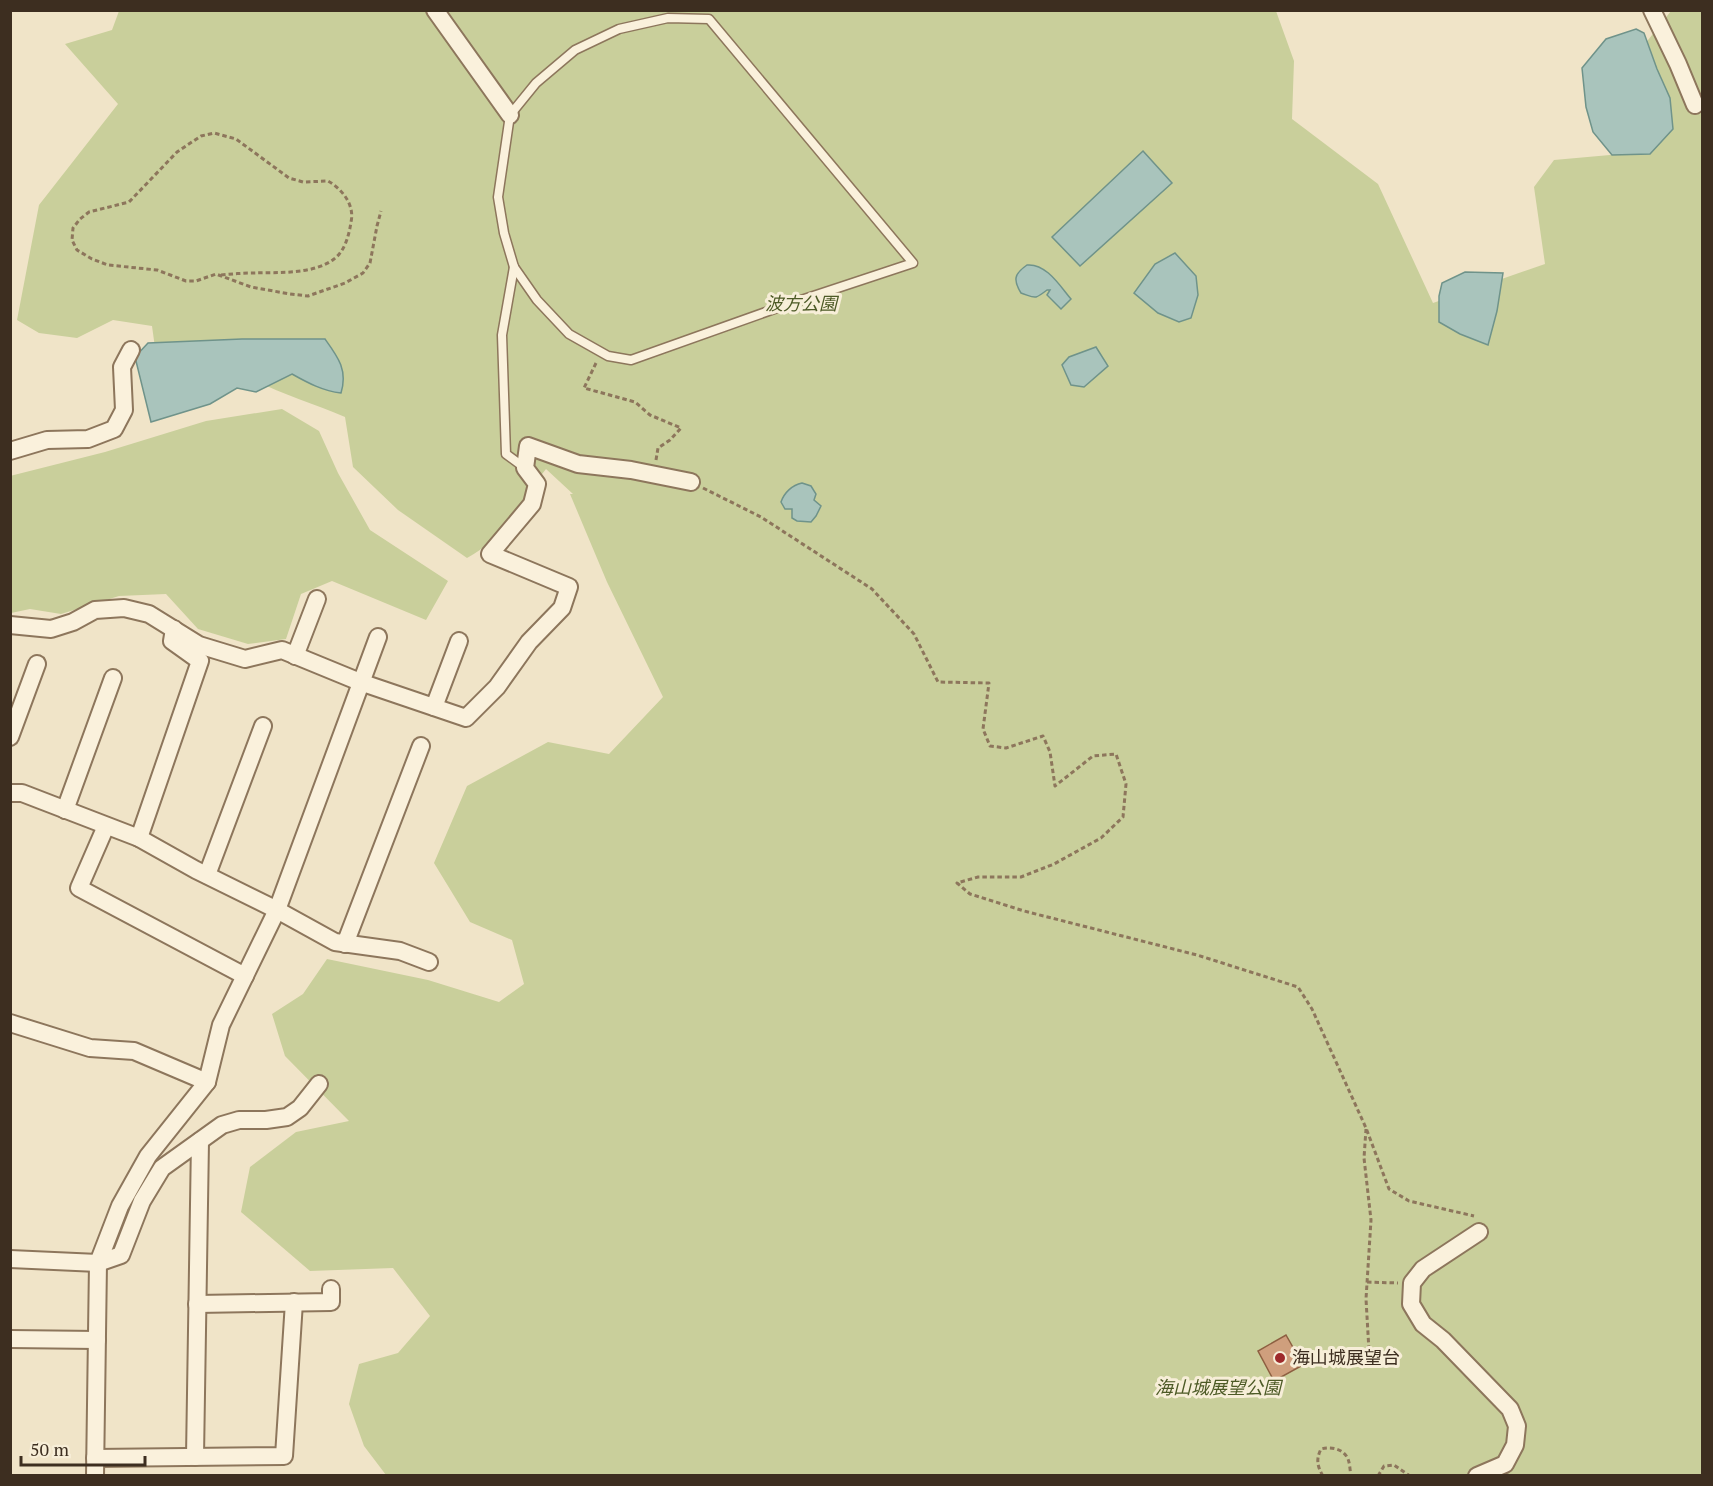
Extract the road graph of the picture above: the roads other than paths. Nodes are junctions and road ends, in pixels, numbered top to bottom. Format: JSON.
{"nodes":[{"id":1,"x":435,"y":10,"type":"edge"},
{"id":2,"x":1652,"y":10,"type":"edge"},
{"id":3,"x":1695,"y":105,"type":"dead end"},
{"id":4,"x":510,"y":115,"type":"junction"},
{"id":5,"x":514,"y":267,"type":"junction"},
{"id":6,"x":131,"y":350,"type":"dead end"},
{"id":7,"x":10,"y":451,"type":"edge"},
{"id":8,"x":525,"y":468,"type":"junction"},
{"id":9,"x":691,"y":482,"type":"road end"},
{"id":10,"x":317,"y":599,"type":"dead end"},
{"id":11,"x":10,"y":625,"type":"edge"},
{"id":12,"x":174,"y":629,"type":"junction"},
{"id":13,"x":378,"y":637,"type":"dead end"},
{"id":14,"x":459,"y":641,"type":"dead end"},
{"id":15,"x":295,"y":656,"type":"junction"},
{"id":16,"x":37,"y":664,"type":"dead end"},
{"id":17,"x":113,"y":678,"type":"dead end"},
{"id":18,"x":360,"y":682,"type":"junction"},
{"id":19,"x":434,"y":707,"type":"junction"},
{"id":20,"x":263,"y":726,"type":"dead end"},
{"id":21,"x":10,"y":737,"type":"edge"},
{"id":22,"x":421,"y":746,"type":"dead end"},
{"id":23,"x":10,"y":793,"type":"edge"},
{"id":24,"x":65,"y":810,"type":"junction"},
{"id":25,"x":106,"y":826,"type":"junction"},
{"id":26,"x":139,"y":838,"type":"junction"},
{"id":27,"x":207,"y":875,"type":"junction"},
{"id":28,"x":277,"y":910,"type":"junction"},
{"id":29,"x":345,"y":944,"type":"junction"},
{"id":30,"x":429,"y":962,"type":"dead end"},
{"id":31,"x":245,"y":976,"type":"junction"},
{"id":32,"x":10,"y":1023,"type":"edge"},
{"id":33,"x":207,"y":1082,"type":"junction"},
{"id":34,"x":319,"y":1084,"type":"dead end"},
{"id":35,"x":200,"y":1141,"type":"junction"},
{"id":36,"x":1479,"y":1232,"type":"road end"},
{"id":37,"x":10,"y":1259,"type":"edge"},
{"id":38,"x":98,"y":1263,"type":"junction"},
{"id":39,"x":332,"y":1289,"type":"dead end"},
{"id":40,"x":294,"y":1302,"type":"junction"},
{"id":41,"x":197,"y":1304,"type":"junction"},
{"id":42,"x":10,"y":1340,"type":"edge"},
{"id":43,"x":97,"y":1341,"type":"junction"},
{"id":44,"x":195,"y":1457,"type":"junction"},
{"id":45,"x":95,"y":1458,"type":"junction"},
{"id":46,"x":95,"y":1476,"type":"edge"},
{"id":47,"x":1477,"y":1476,"type":"edge"}],
"edges":[{"from":1,"to":4,"type":"street"},
{"from":2,"to":3,"type":"street"},
{"from":4,"to":5,"type":"lane"},
{"from":4,"to":5,"type":"lane"},
{"from":5,"to":8,"type":"lane"},
{"from":6,"to":7,"type":"street"},
{"from":8,"to":9,"type":"street"},
{"from":8,"to":19,"type":"street"},
{"from":10,"to":15,"type":"street"},
{"from":11,"to":12,"type":"street"},
{"from":12,"to":15,"type":"street"},
{"from":12,"to":26,"type":"street"},
{"from":13,"to":18,"type":"street"},
{"from":14,"to":19,"type":"street"},
{"from":15,"to":18,"type":"street"},
{"from":16,"to":21,"type":"street"},
{"from":17,"to":24,"type":"street"},
{"from":18,"to":19,"type":"street"},
{"from":18,"to":28,"type":"street"},
{"from":20,"to":27,"type":"street"},
{"from":22,"to":29,"type":"street"},
{"from":23,"to":24,"type":"street"},
{"from":24,"to":25,"type":"street"},
{"from":25,"to":26,"type":"street"},
{"from":25,"to":31,"type":"street"},
{"from":26,"to":27,"type":"street"},
{"from":27,"to":28,"type":"street"},
{"from":28,"to":29,"type":"street"},
{"from":28,"to":31,"type":"street"},
{"from":29,"to":30,"type":"street"},
{"from":31,"to":33,"type":"street"},
{"from":32,"to":33,"type":"street"},
{"from":33,"to":38,"type":"street"},
{"from":34,"to":35,"type":"street"},
{"from":35,"to":38,"type":"street"},
{"from":35,"to":41,"type":"street"},
{"from":36,"to":47,"type":"street"},
{"from":37,"to":38,"type":"street"},
{"from":38,"to":43,"type":"street"},
{"from":39,"to":40,"type":"street"},
{"from":40,"to":41,"type":"street"},
{"from":40,"to":44,"type":"street"},
{"from":41,"to":44,"type":"street"},
{"from":42,"to":43,"type":"street"},
{"from":43,"to":45,"type":"street"},
{"from":44,"to":45,"type":"street"},
{"from":45,"to":46,"type":"street"}]}
